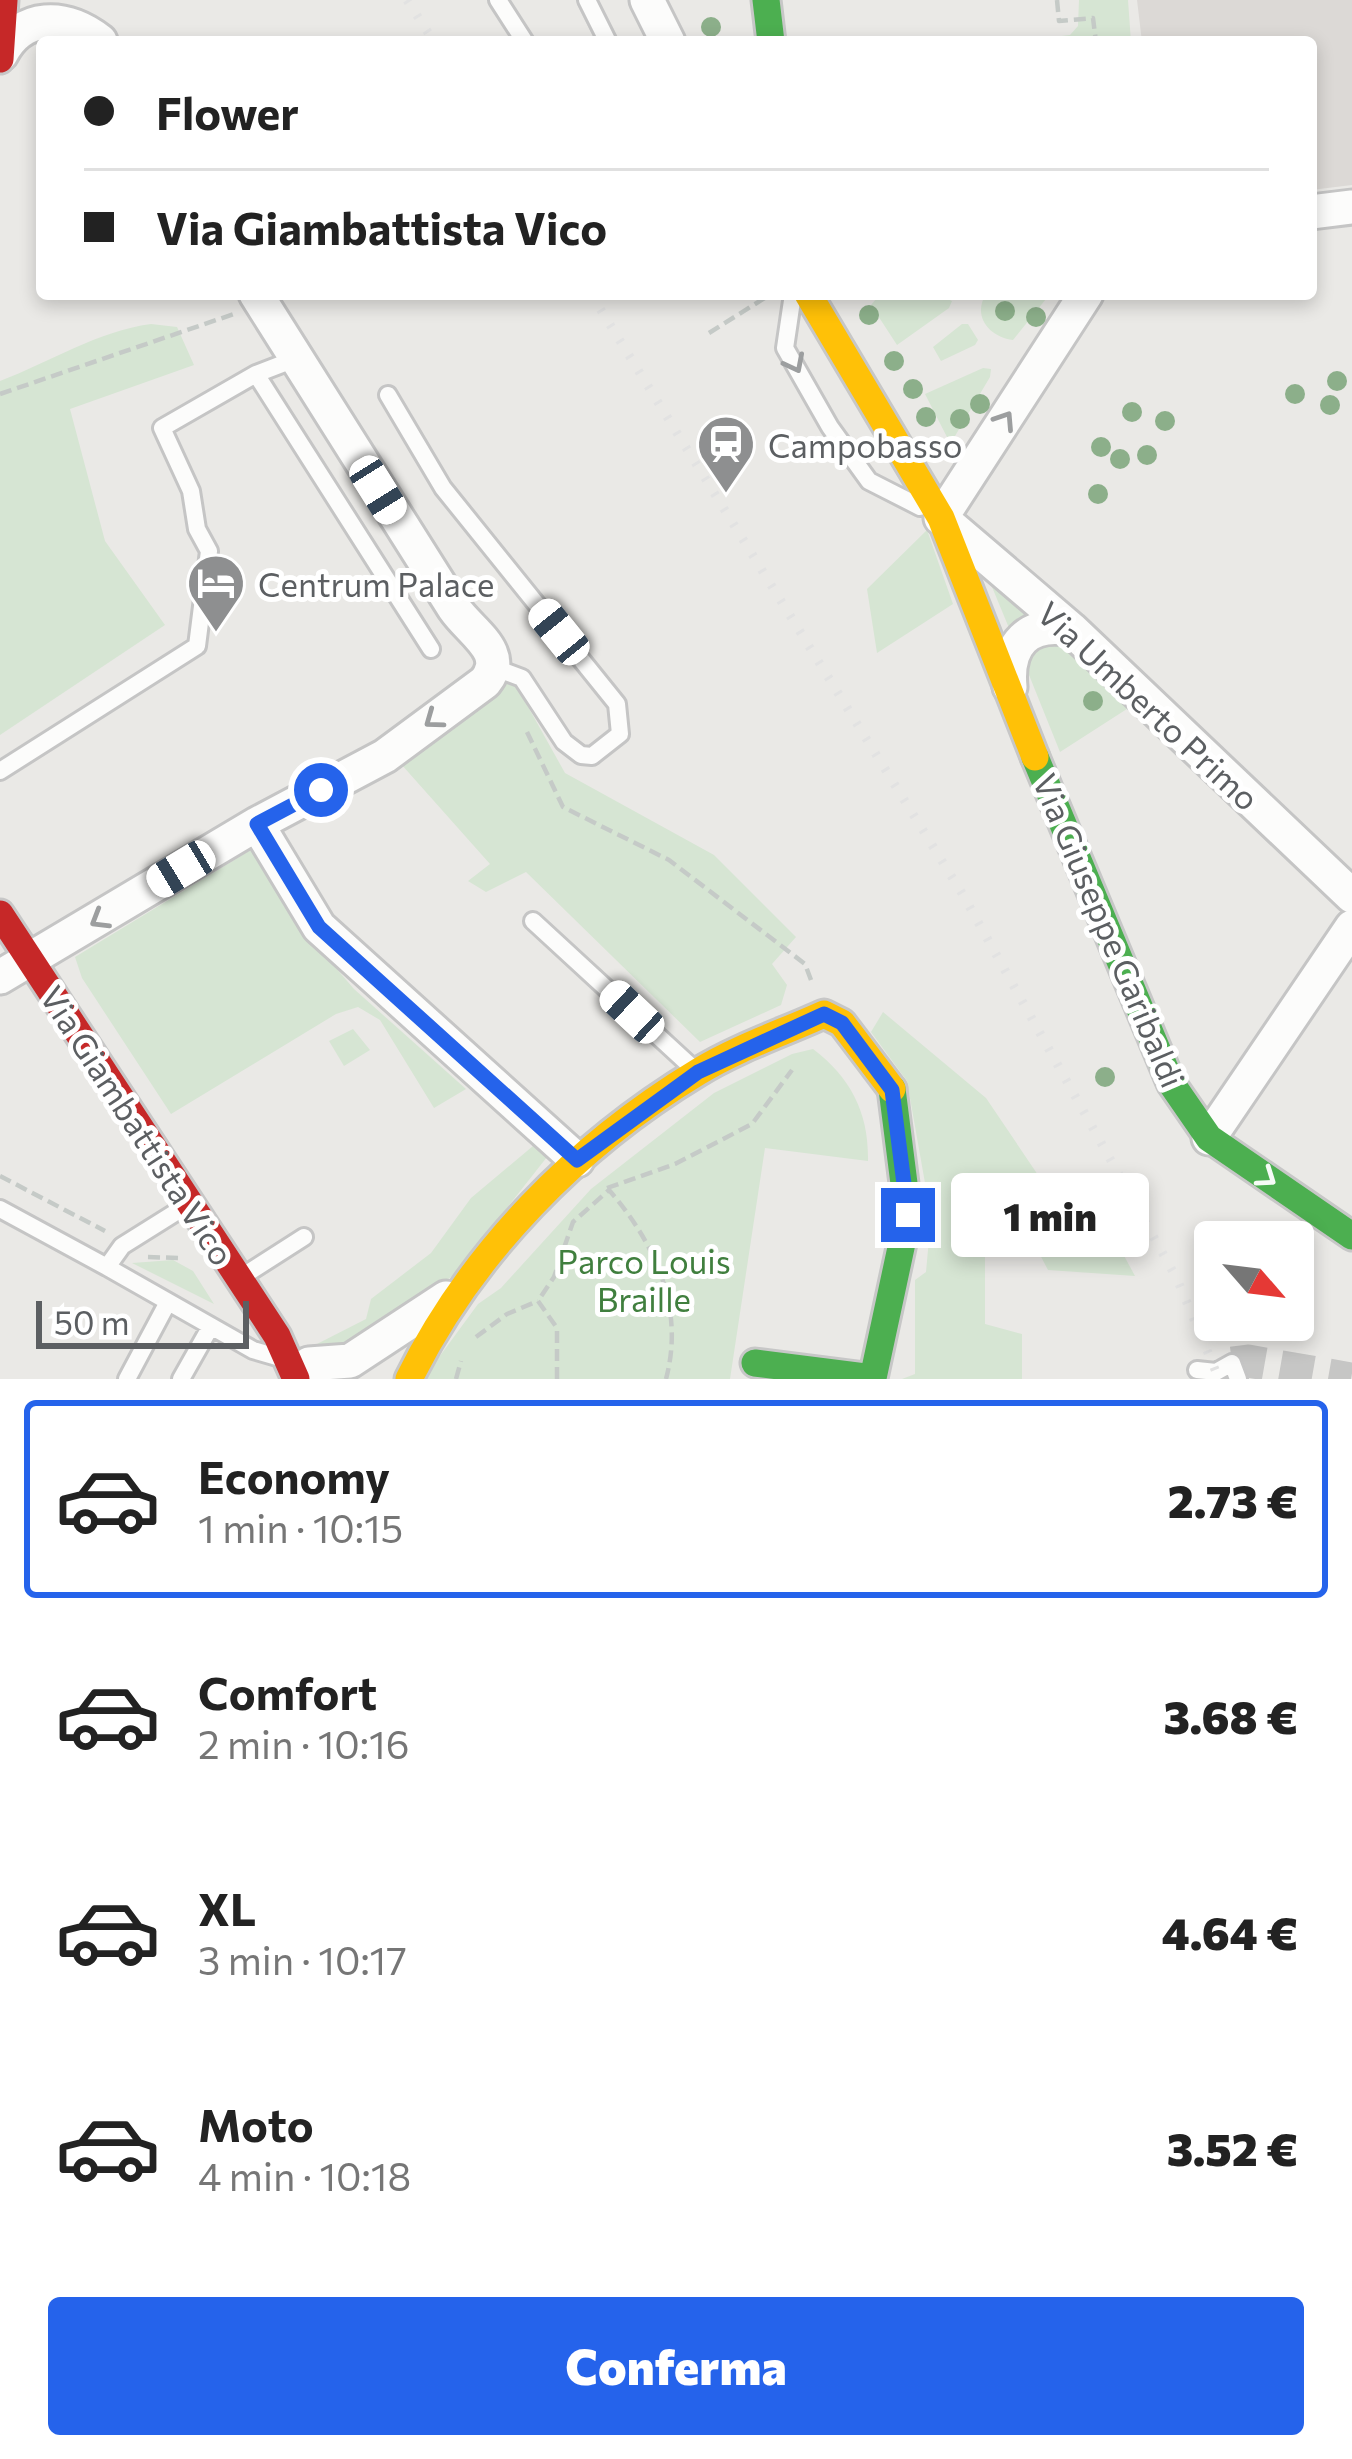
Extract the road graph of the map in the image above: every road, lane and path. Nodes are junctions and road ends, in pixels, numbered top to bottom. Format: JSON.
{"nodes":[{"id":1,"x":4,"y":0,"type":"edge"},
{"id":2,"x":73,"y":0,"type":"edge"},
{"id":3,"x":498,"y":0,"type":"edge"},
{"id":4,"x":587,"y":0,"type":"edge"},
{"id":5,"x":647,"y":0,"type":"edge"},
{"id":6,"x":766,"y":0,"type":"edge"},
{"id":7,"x":1057,"y":0,"type":"edge"},
{"id":8,"x":93,"y":36,"type":"edge"},
{"id":9,"x":97,"y":36,"type":"edge"},
{"id":10,"x":521,"y":36,"type":"edge"},
{"id":11,"x":605,"y":36,"type":"edge"},
{"id":12,"x":665,"y":36,"type":"edge"},
{"id":13,"x":770,"y":36,"type":"edge"},
{"id":14,"x":1095,"y":36,"type":"edge"},
{"id":15,"x":36,"y":47,"type":"edge"},
{"id":16,"x":0,"y":56,"type":"edge"},
{"id":17,"x":0,"y":76,"type":"edge"},
{"id":18,"x":1352,"y":207,"type":"edge"},
{"id":19,"x":1317,"y":211,"type":"edge"},
{"id":20,"x":256,"y":300,"type":"edge"},
{"id":21,"x":260,"y":300,"type":"edge"},
{"id":22,"x":762,"y":300,"type":"edge"},
{"id":23,"x":792,"y":300,"type":"edge"},
{"id":24,"x":812,"y":300,"type":"edge"},
{"id":25,"x":1082,"y":300,"type":"edge"},
{"id":26,"x":710,"y":333,"type":"dead end"},
{"id":27,"x":295,"y":358,"type":"junction"},
{"id":28,"x":256,"y":374,"type":"junction"},
{"id":29,"x":0,"y":394,"type":"edge"},
{"id":30,"x":388,"y":395,"type":"dead end"},
{"id":31,"x":941,"y":518,"type":"junction"},
{"id":32,"x":1071,"y":629,"type":"junction"},
{"id":33,"x":431,"y":649,"type":"dead end"},
{"id":34,"x":495,"y":668,"type":"junction"},
{"id":35,"x":1010,"y":689,"type":"junction"},
{"id":36,"x":527,"y":731,"type":"dead end"},
{"id":37,"x":0,"y":771,"type":"edge"},
{"id":38,"x":257,"y":824,"type":"junction"},
{"id":39,"x":1352,"y":896,"type":"edge"},
{"id":40,"x":0,"y":914,"type":"edge"},
{"id":41,"x":533,"y":921,"type":"dead end"},
{"id":42,"x":1352,"y":927,"type":"edge"},
{"id":43,"x":15,"y":969,"type":"edge"},
{"id":44,"x":824,"y":1014,"type":"junction"},
{"id":45,"x":792,"y":1069,"type":"dead end"},
{"id":46,"x":698,"y":1072,"type":"junction"},
{"id":47,"x":1209,"y":1138,"type":"junction"},
{"id":48,"x":577,"y":1160,"type":"junction"},
{"id":49,"x":609,"y":1190,"type":"junction"},
{"id":50,"x":190,"y":1203,"type":"junction"},
{"id":51,"x":0,"y":1209,"type":"edge"},
{"id":52,"x":1352,"y":1236,"type":"edge"},
{"id":53,"x":304,"y":1238,"type":"dead end"},
{"id":54,"x":107,"y":1267,"type":"junction"},
{"id":55,"x":239,"y":1279,"type":"junction"},
{"id":56,"x":466,"y":1283,"type":"junction"},
{"id":57,"x":538,"y":1301,"type":"junction"},
{"id":58,"x":168,"y":1302,"type":"junction"},
{"id":59,"x":211,"y":1326,"type":"junction"},
{"id":60,"x":755,"y":1363,"type":"dead end"},
{"id":61,"x":299,"y":1364,"type":"edge"},
{"id":62,"x":1197,"y":1370,"type":"dead end"},
{"id":63,"x":127,"y":1379,"type":"edge"},
{"id":64,"x":181,"y":1379,"type":"edge"},
{"id":65,"x":409,"y":1379,"type":"edge"},
{"id":66,"x":456,"y":1379,"type":"edge"},
{"id":67,"x":557,"y":1379,"type":"edge"},
{"id":68,"x":666,"y":1379,"type":"edge"},
{"id":69,"x":1238,"y":1379,"type":"tunnel mouth"}],
"edges":[{"from":1,"to":16,"type":"street"},
{"from":2,"to":9,"type":"street"},
{"from":3,"to":10,"type":"lane"},
{"from":4,"to":11,"type":"lane"},
{"from":5,"to":12,"type":"street"},
{"from":6,"to":13,"type":"street"},
{"from":7,"to":14,"type":"path"},
{"from":8,"to":16,"type":"street"},
{"from":15,"to":17,"type":"street"},
{"from":18,"to":19,"type":"street"},
{"from":20,"to":29,"type":"path"},
{"from":21,"to":27,"type":"street"},
{"from":22,"to":26,"type":"path"},
{"from":23,"to":31,"type":"lane","one_way":true},
{"from":24,"to":31,"type":"street","name":"Via Giuseppe Garibaldi"},
{"from":31,"to":25,"type":"street","one_way":true},
{"from":27,"to":28,"type":"lane"},
{"from":27,"to":34,"type":"street"},
{"from":28,"to":33,"type":"lane"},
{"from":28,"to":37,"type":"lane"},
{"from":30,"to":34,"type":"lane"},
{"from":31,"to":32,"type":"street","name":"Via Umberto Primo"},
{"from":31,"to":35,"type":"street","name":"Via Giuseppe Garibaldi"},
{"from":32,"to":35,"type":"street"},
{"from":32,"to":39,"type":"street","name":"Via Umberto Primo"},
{"from":34,"to":38,"type":"street","one_way":true},
{"from":35,"to":47,"type":"street","name":"Via Giuseppe Garibaldi"},
{"from":36,"to":44,"type":"path"},
{"from":38,"to":43,"type":"street","one_way":true},
{"from":38,"to":48,"type":"street"},
{"from":40,"to":43,"type":"street","name":"Via Giambattista Vico"},
{"from":41,"to":46,"type":"lane"},
{"from":42,"to":47,"type":"street"},
{"from":43,"to":50,"type":"street","name":"Via Giambattista Vico"},
{"from":44,"to":46,"type":"street"},
{"from":44,"to":60,"type":"street"},
{"from":45,"to":49,"type":"path"},
{"from":46,"to":48,"type":"street"},
{"from":47,"to":52,"type":"street","name":"Via Giuseppe Garibaldi","one_way":true},
{"from":48,"to":49,"type":"path"},
{"from":48,"to":56,"type":"street"},
{"from":49,"to":57,"type":"path"},
{"from":49,"to":68,"type":"path"},
{"from":50,"to":54,"type":"lane"},
{"from":50,"to":55,"type":"street","name":"Via Giambattista Vico"},
{"from":51,"to":54,"type":"lane"},
{"from":53,"to":55,"type":"lane"},
{"from":54,"to":58,"type":"lane"},
{"from":55,"to":61,"type":"street","name":"Via Giambattista Vico"},
{"from":56,"to":61,"type":"street"},
{"from":56,"to":65,"type":"street"},
{"from":57,"to":66,"type":"path"},
{"from":57,"to":67,"type":"path"},
{"from":58,"to":59,"type":"lane"},
{"from":58,"to":63,"type":"lane"},
{"from":59,"to":61,"type":"lane"},
{"from":59,"to":64,"type":"lane"},
{"from":62,"to":69,"type":"lane"}]}
